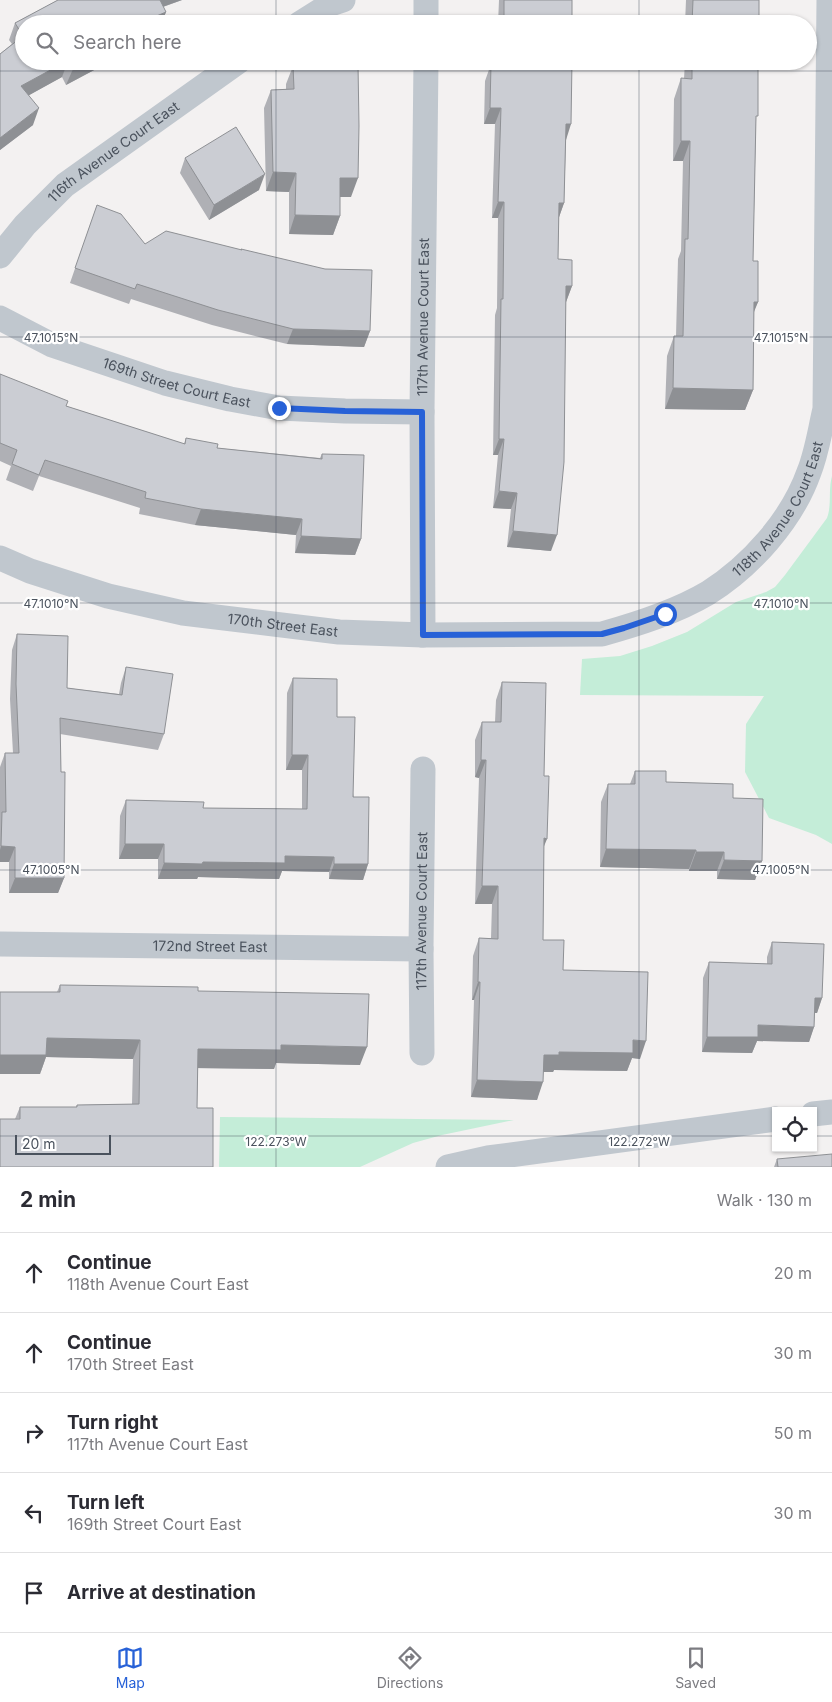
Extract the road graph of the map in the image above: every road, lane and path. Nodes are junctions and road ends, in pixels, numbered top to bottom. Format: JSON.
{"nodes":[{"id":1,"x":343,"y":0,"type":"edge"},
{"id":2,"x":426,"y":0,"type":"edge"},
{"id":3,"x":829,"y":0,"type":"edge"},
{"id":4,"x":313,"y":15,"type":"edge"},
{"id":5,"x":426,"y":15,"type":"edge"},
{"id":6,"x":226,"y":70,"type":"edge"},
{"id":7,"x":426,"y":70,"type":"edge"},
{"id":8,"x":0,"y":256,"type":"edge"},
{"id":9,"x":0,"y":318,"type":"edge"},
{"id":10,"x":422,"y":412,"type":"junction"},
{"id":11,"x":0,"y":558,"type":"edge"},
{"id":12,"x":576,"y":634,"type":"joint"},
{"id":13,"x":423,"y":635,"type":"junction"},
{"id":14,"x":423,"y":769,"type":"dead end"},
{"id":15,"x":0,"y":944,"type":"edge"},
{"id":16,"x":421,"y":949,"type":"junction"},
{"id":17,"x":422,"y":1053,"type":"dead end"},
{"id":18,"x":832,"y":1112,"type":"edge"},
{"id":19,"x":817,"y":1114,"type":"edge"},
{"id":20,"x":772,"y":1120,"type":"edge"},
{"id":21,"x":448,"y":1167,"type":"edge"}],
"edges":[{"from":1,"to":4,"type":"street"},
{"from":2,"to":5,"type":"street"},
{"from":3,"to":12,"type":"street","name":"118th Avenue Court East"},
{"from":6,"to":8,"type":"street","name":"116th Avenue Court East"},
{"from":7,"to":10,"type":"street","name":"117th Avenue Court East"},
{"from":9,"to":10,"type":"street","name":"169th Street Court East"},
{"from":10,"to":13,"type":"street","name":"117th Avenue Court East"},
{"from":11,"to":13,"type":"street","name":"170th Street East"},
{"from":12,"to":13,"type":"street","name":"170th Street East"},
{"from":14,"to":16,"type":"street","name":"117th Avenue Court East"},
{"from":15,"to":16,"type":"street","name":"172nd Street East"},
{"from":16,"to":17,"type":"street","name":"117th Avenue Court East"},
{"from":18,"to":19,"type":"street"},
{"from":20,"to":21,"type":"street"}]}
